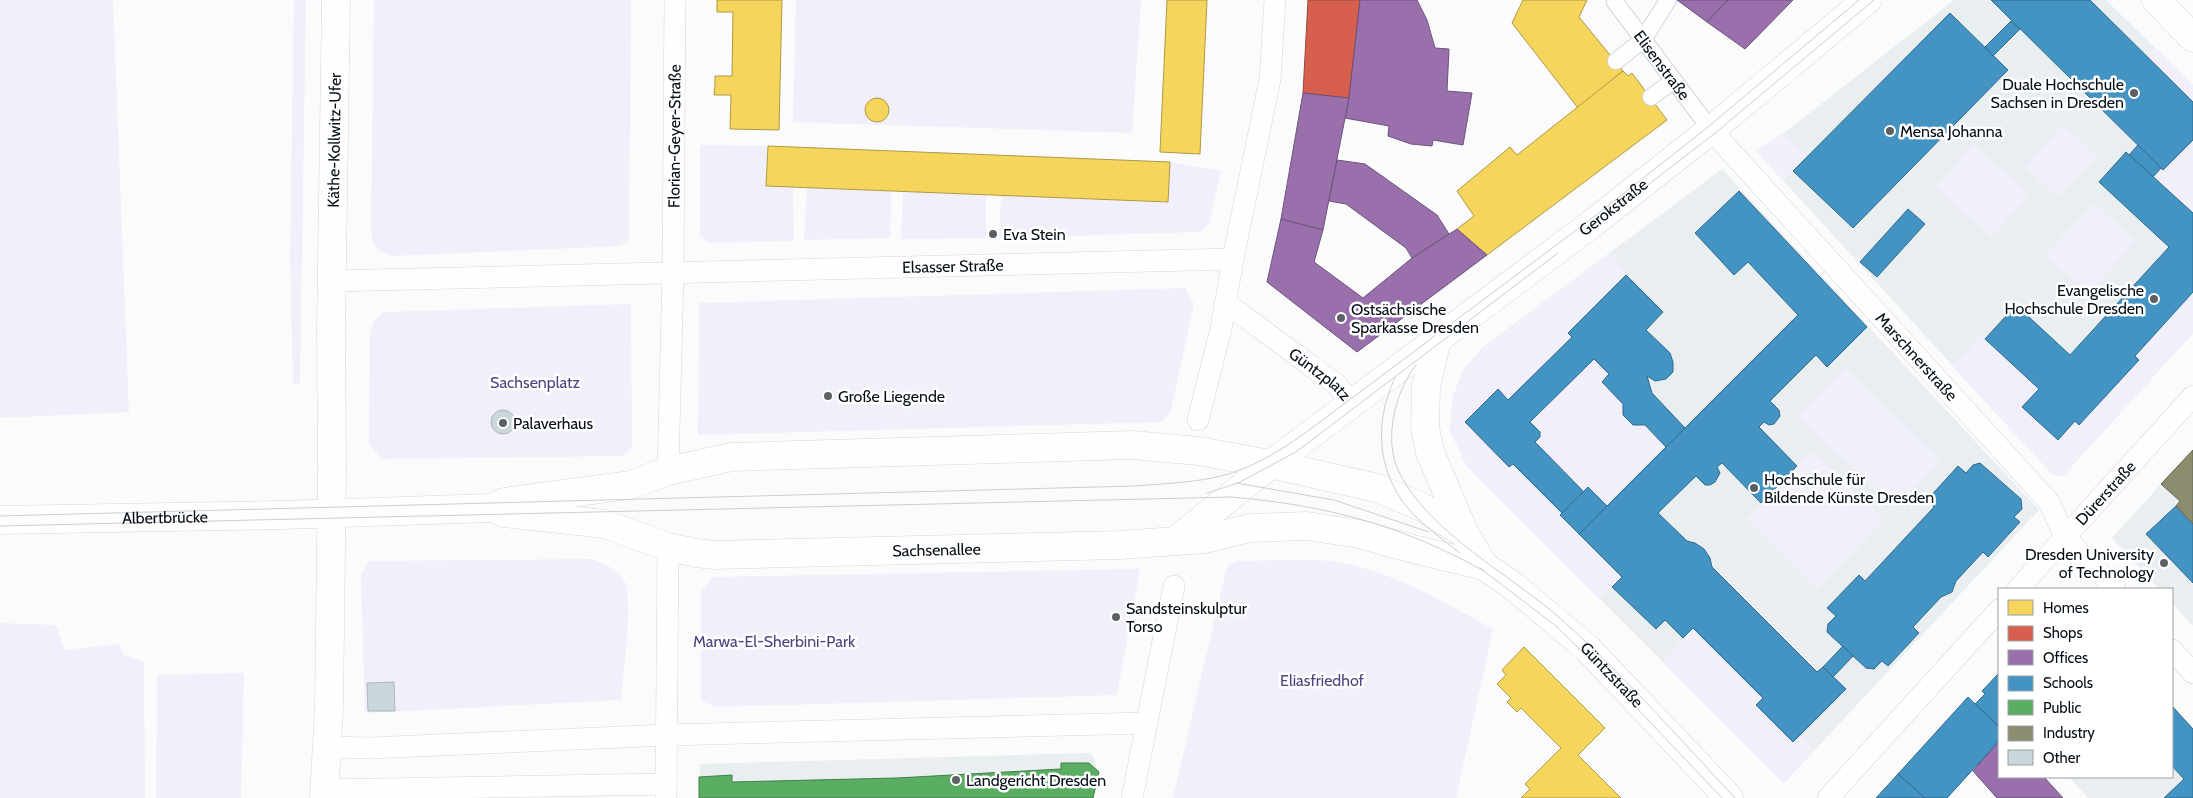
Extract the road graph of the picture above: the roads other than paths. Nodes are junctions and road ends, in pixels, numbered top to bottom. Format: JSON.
{"nodes":[{"id":1,"x":336,"y":0,"type":"edge"},
{"id":2,"x":675,"y":0,"type":"edge"},
{"id":3,"x":1275,"y":0,"type":"edge"},
{"id":4,"x":1616,"y":0,"type":"edge"},
{"id":5,"x":1668,"y":0,"type":"edge"},
{"id":6,"x":1867,"y":0,"type":"edge"},
{"id":7,"x":2156,"y":0,"type":"edge"},
{"id":8,"x":2193,"y":38,"type":"edge"},
{"id":9,"x":1643,"y":40,"type":"junction"},
{"id":10,"x":1616,"y":61,"type":"dead end"},
{"id":11,"x":1673,"y":81,"type":"junction"},
{"id":12,"x":1651,"y":98,"type":"dead end"},
{"id":13,"x":1710,"y":130,"type":"junction"},
{"id":14,"x":1233,"y":259,"type":"junction"},
{"id":15,"x":673,"y":272,"type":"junction"},
{"id":16,"x":331,"y":281,"type":"junction"},
{"id":17,"x":1226,"y":303,"type":"junction"},
{"id":18,"x":1437,"y":339,"type":"junction"},
{"id":19,"x":2193,"y":396,"type":"edge"},
{"id":20,"x":1353,"y":404,"type":"junction"},
{"id":21,"x":1198,"y":420,"type":"dead end"},
{"id":22,"x":1271,"y":464,"type":"junction"},
{"id":23,"x":668,"y":471,"type":"junction"},
{"id":24,"x":490,"y":508,"type":"junction"},
{"id":25,"x":331,"y":513,"type":"junction"},
{"id":26,"x":0,"y":520,"type":"edge"},
{"id":27,"x":1465,"y":534,"type":"junction"},
{"id":28,"x":2065,"y":537,"type":"junction"},
{"id":29,"x":1205,"y":539,"type":"joint"},
{"id":30,"x":1176,"y":541,"type":"junction"},
{"id":31,"x":668,"y":546,"type":"junction"},
{"id":32,"x":1484,"y":566,"type":"junction"},
{"id":33,"x":1174,"y":586,"type":"dead end"},
{"id":34,"x":2019,"y":588,"type":"edge"},
{"id":35,"x":2114,"y":588,"type":"edge"},
{"id":36,"x":1998,"y":611,"type":"edge"},
{"id":37,"x":2173,"y":651,"type":"edge"},
{"id":38,"x":2193,"y":673,"type":"edge"},
{"id":39,"x":1146,"y":723,"type":"junction"},
{"id":40,"x":667,"y":735,"type":"junction"},
{"id":41,"x":328,"y":747,"type":"junction"},
{"id":42,"x":666,"y":791,"type":"edge"},
{"id":43,"x":324,"y":794,"type":"edge"},
{"id":44,"x":1132,"y":798,"type":"edge"},
{"id":45,"x":1729,"y":798,"type":"edge"},
{"id":46,"x":1828,"y":798,"type":"edge"}],
"edges":[{"from":1,"to":16,"type":"main road","name":"Käthe-Kollwitz-Ufer"},
{"from":2,"to":15,"type":"street","name":"Florian-Geyer-Straße"},
{"from":3,"to":14,"type":"street"},
{"from":4,"to":9,"type":"street","name":"Elisenstraße"},
{"from":5,"to":9,"type":"street"},
{"from":6,"to":13,"type":"main road","name":"Gerokstraße"},
{"from":7,"to":8,"type":"main road"},
{"from":9,"to":10,"type":"street"},
{"from":9,"to":11,"type":"street","name":"Elisenstraße"},
{"from":11,"to":12,"type":"street"},
{"from":11,"to":13,"type":"street","name":"Elisenstraße"},
{"from":13,"to":18,"type":"main road","name":"Gerokstraße"},
{"from":13,"to":28,"type":"street","name":"Marschnerstraße"},
{"from":14,"to":15,"type":"street","name":"Elsasser Straße"},
{"from":14,"to":17,"type":"street"},
{"from":15,"to":16,"type":"street"},
{"from":15,"to":23,"type":"street"},
{"from":16,"to":25,"type":"main road"},
{"from":17,"to":20,"type":"street","name":"Güntzplatz"},
{"from":17,"to":21,"type":"street"},
{"from":18,"to":20,"type":"main road","name":"Gerokstraße"},
{"from":18,"to":27,"type":"main road","name":"Güntzstraße"},
{"from":19,"to":28,"type":"street","name":"Dürerstraße"},
{"from":20,"to":22,"type":"main road","name":"Güntzplatz"},
{"from":22,"to":23,"type":"main road"},
{"from":22,"to":27,"type":"main road","name":"Güntzstraße"},
{"from":22,"to":30,"type":"main road","name":"Güntzplatz"},
{"from":23,"to":24,"type":"main road"},
{"from":24,"to":25,"type":"main road"},
{"from":24,"to":31,"type":"main road"},
{"from":25,"to":26,"type":"main road","name":"Albertbrücke"},
{"from":25,"to":41,"type":"main road"},
{"from":27,"to":32,"type":"main road","name":"Güntzstraße"},
{"from":28,"to":34,"type":"street","name":"Dürerstraße"},
{"from":28,"to":35,"type":"street","name":"Marschnerstraße"},
{"from":29,"to":30,"type":"main road","name":"Sachsenallee"},
{"from":29,"to":32,"type":"main road","name":"Güntzstraße"},
{"from":30,"to":31,"type":"main road","name":"Sachsenallee"},
{"from":31,"to":40,"type":"street"},
{"from":32,"to":45,"type":"main road","name":"Güntzstraße"},
{"from":33,"to":39,"type":"street"},
{"from":36,"to":46,"type":"street"},
{"from":37,"to":38,"type":"street"},
{"from":39,"to":40,"type":"street"},
{"from":39,"to":44,"type":"street"},
{"from":40,"to":41,"type":"street"},
{"from":40,"to":42,"type":"street"},
{"from":41,"to":43,"type":"main road"},
{"from":42,"to":43,"type":"street"}]}
